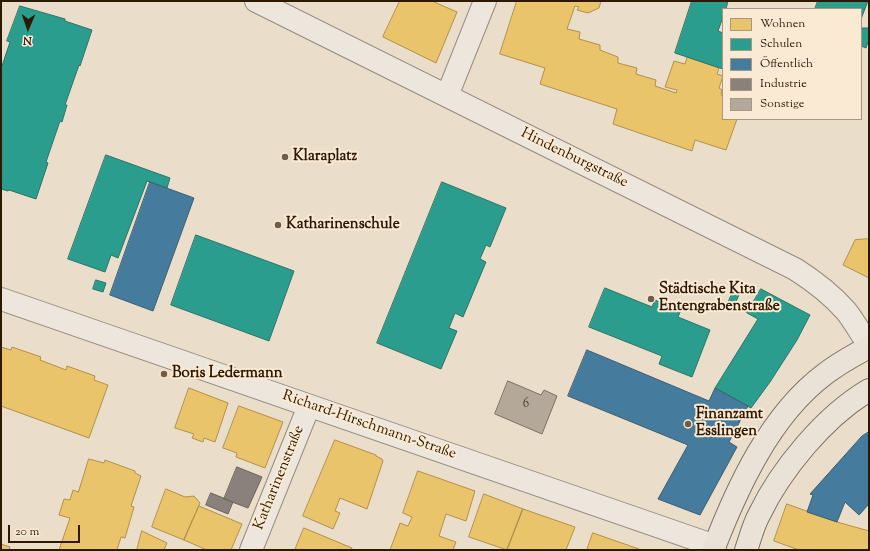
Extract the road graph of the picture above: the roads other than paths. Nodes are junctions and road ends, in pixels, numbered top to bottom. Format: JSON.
{"nodes":[{"id":1,"x":256,"y":1,"type":"edge"},
{"id":2,"x":485,"y":1,"type":"edge"},
{"id":3,"x":447,"y":96,"type":"junction"},
{"id":4,"x":1,"y":299,"type":"edge"},
{"id":5,"x":869,"y":346,"type":"edge"},
{"id":6,"x":865,"y":390,"type":"edge"},
{"id":7,"x":309,"y":406,"type":"junction"},
{"id":8,"x":714,"y":548,"type":"edge"},
{"id":9,"x":251,"y":550,"type":"edge"},
{"id":10,"x":746,"y":550,"type":"edge"}],
"edges":[{"from":1,"to":3,"type":"street","name":"Hindenburgstraße"},
{"from":2,"to":3,"type":"street"},
{"from":3,"to":5,"type":"street","name":"Hindenburgstraße"},
{"from":4,"to":7,"type":"street","name":"Richard-Hirschmann-Straße"},
{"from":5,"to":8,"type":"main road"},
{"from":6,"to":10,"type":"main road"},
{"from":7,"to":8,"type":"street","name":"Richard-Hirschmann-Straße"},
{"from":7,"to":9,"type":"street","name":"Katharinenstraße"}]}
